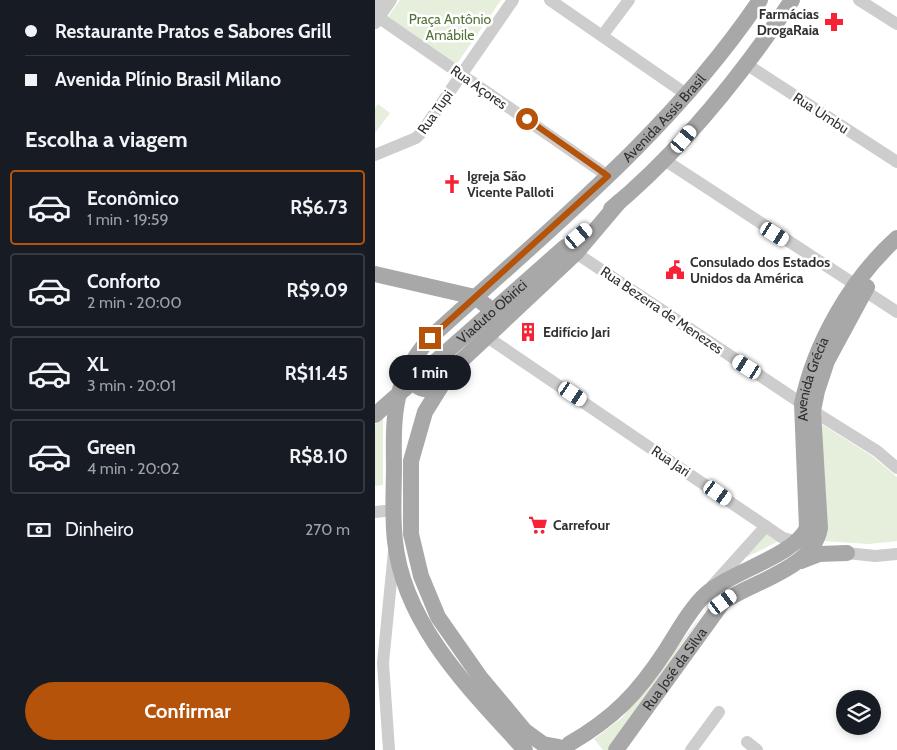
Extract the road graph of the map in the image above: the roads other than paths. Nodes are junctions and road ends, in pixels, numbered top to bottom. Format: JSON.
{"nodes":[{"id":1,"x":379,"y":0,"type":"edge"},
{"id":2,"x":391,"y":0,"type":"edge"},
{"id":3,"x":513,"y":0,"type":"edge"},
{"id":4,"x":550,"y":0,"type":"edge"},
{"id":5,"x":629,"y":0,"type":"edge"},
{"id":6,"x":760,"y":0,"type":"edge"},
{"id":7,"x":792,"y":0,"type":"edge"},
{"id":8,"x":859,"y":0,"type":"edge"},
{"id":9,"x":376,"y":15,"type":"edge"},
{"id":10,"x":897,"y":24,"type":"edge"},
{"id":11,"x":602,"y":36,"type":"junction"},
{"id":12,"x":746,"y":64,"type":"junction"},
{"id":13,"x":461,"y":74,"type":"junction"},
{"id":14,"x":686,"y":94,"type":"junction"},
{"id":15,"x":375,"y":155,"type":"edge"},
{"id":16,"x":663,"y":159,"type":"junction"},
{"id":17,"x":897,"y":162,"type":"edge"},
{"id":18,"x":608,"y":176,"type":"junction"},
{"id":19,"x":897,"y":238,"type":"edge"},
{"id":20,"x":570,"y":250,"type":"junction"},
{"id":21,"x":897,"y":252,"type":"edge"},
{"id":22,"x":375,"y":274,"type":"edge"},
{"id":23,"x":859,"y":288,"type":"junction"},
{"id":24,"x":475,"y":298,"type":"junction"},
{"id":25,"x":897,"y":312,"type":"edge"},
{"id":26,"x":487,"y":337,"type":"junction"},
{"id":27,"x":411,"y":363,"type":"junction"},
{"id":28,"x":443,"y":383,"type":"junction"},
{"id":29,"x":808,"y":408,"type":"junction"},
{"id":30,"x":375,"y":415,"type":"edge"},
{"id":31,"x":897,"y":468,"type":"edge"},
{"id":32,"x":394,"y":510,"type":"junction"},
{"id":33,"x":375,"y":512,"type":"edge"},
{"id":34,"x":766,"y":526,"type":"junction"},
{"id":35,"x":395,"y":541,"type":"junction"},
{"id":36,"x":805,"y":544,"type":"junction"},
{"id":37,"x":847,"y":553,"type":"junction"},
{"id":38,"x":897,"y":554,"type":"edge"},
{"id":39,"x":801,"y":560,"type":"junction"},
{"id":40,"x":704,"y":595,"type":"junction"},
{"id":41,"x":719,"y":712,"type":"dead end"},
{"id":42,"x":567,"y":748,"type":"edge"},
{"id":43,"x":389,"y":750,"type":"edge"},
{"id":44,"x":525,"y":750,"type":"edge"},
{"id":45,"x":617,"y":750,"type":"edge"},
{"id":46,"x":691,"y":750,"type":"edge"}],
"edges":[{"from":1,"to":9,"type":"street"},
{"from":2,"to":9,"type":"street"},
{"from":3,"to":13,"type":"street","name":"Rua Tupi"},
{"from":4,"to":11,"type":"street"},
{"from":5,"to":11,"type":"street"},
{"from":6,"to":14,"type":"main road","name":"Avenida Assis Brasil"},
{"from":7,"to":12,"type":"main road","name":"Avenida Assis Brasil"},
{"from":8,"to":10,"type":"street"},
{"from":9,"to":13,"type":"street","name":"Rua Açores"},
{"from":11,"to":14,"type":"street"},
{"from":12,"to":16,"type":"main road","name":"Avenida Assis Brasil"},
{"from":12,"to":17,"type":"street","name":"Rua Umbu"},
{"from":13,"to":15,"type":"street","name":"Rua Tupi"},
{"from":13,"to":18,"type":"street","name":"Rua Açores"},
{"from":14,"to":18,"type":"main road","name":"Avenida Assis Brasil"},
{"from":16,"to":20,"type":"main road","name":"Avenida Assis Brasil"},
{"from":16,"to":23,"type":"street"},
{"from":18,"to":24,"type":"main road","name":"Avenida Assis Brasil"},
{"from":19,"to":23,"type":"main road","name":"Avenida Grécia"},
{"from":20,"to":26,"type":"main road","name":"Avenida Assis Brasil"},
{"from":20,"to":29,"type":"street","name":"Rua Bezerra de Menezes"},
{"from":20,"to":30,"type":"main road","name":"Viaduto Obirici","bridge":true},
{"from":21,"to":23,"type":"main road","name":"Avenida Grécia"},
{"from":22,"to":24,"type":"main road"},
{"from":23,"to":25,"type":"street"},
{"from":23,"to":29,"type":"main road","name":"Avenida Grécia"},
{"from":24,"to":26,"type":"main road"},
{"from":24,"to":27,"type":"main road","name":"Avenida Assis Brasil"},
{"from":26,"to":28,"type":"main road","name":"Avenida Assis Brasil"},
{"from":26,"to":34,"type":"street","name":"Rua Jari"},
{"from":27,"to":28,"type":"main road"},
{"from":27,"to":32,"type":"main road","name":"Avenida Assis Brasil"},
{"from":28,"to":42,"type":"main road","name":"Avenida Assis Brasil"},
{"from":29,"to":31,"type":"street","name":"Rua Bezerra de Menezes"},
{"from":29,"to":36,"type":"main road","name":"Avenida Grécia"},
{"from":32,"to":33,"type":"street"},
{"from":32,"to":35,"type":"main road","name":"Avenida Assis Brasil"},
{"from":34,"to":36,"type":"street","name":"Rua Jari"},
{"from":34,"to":40,"type":"street","name":"Rua José da Silva"},
{"from":35,"to":43,"type":"street"},
{"from":35,"to":44,"type":"main road","name":"Avenida Assis Brasil"},
{"from":36,"to":37,"type":"street","name":"Rua Jari"},
{"from":36,"to":39,"type":"main road","name":"Rua José da Silva"},
{"from":36,"to":40,"type":"main road","name":"Rua José da Silva"},
{"from":37,"to":38,"type":"street","name":"Rua Jari"},
{"from":37,"to":39,"type":"main road"},
{"from":39,"to":45,"type":"main road","name":"Rua José da Silva"},
{"from":40,"to":42,"type":"main road","name":"Rua José da Silva"},
{"from":41,"to":46,"type":"street"}]}
